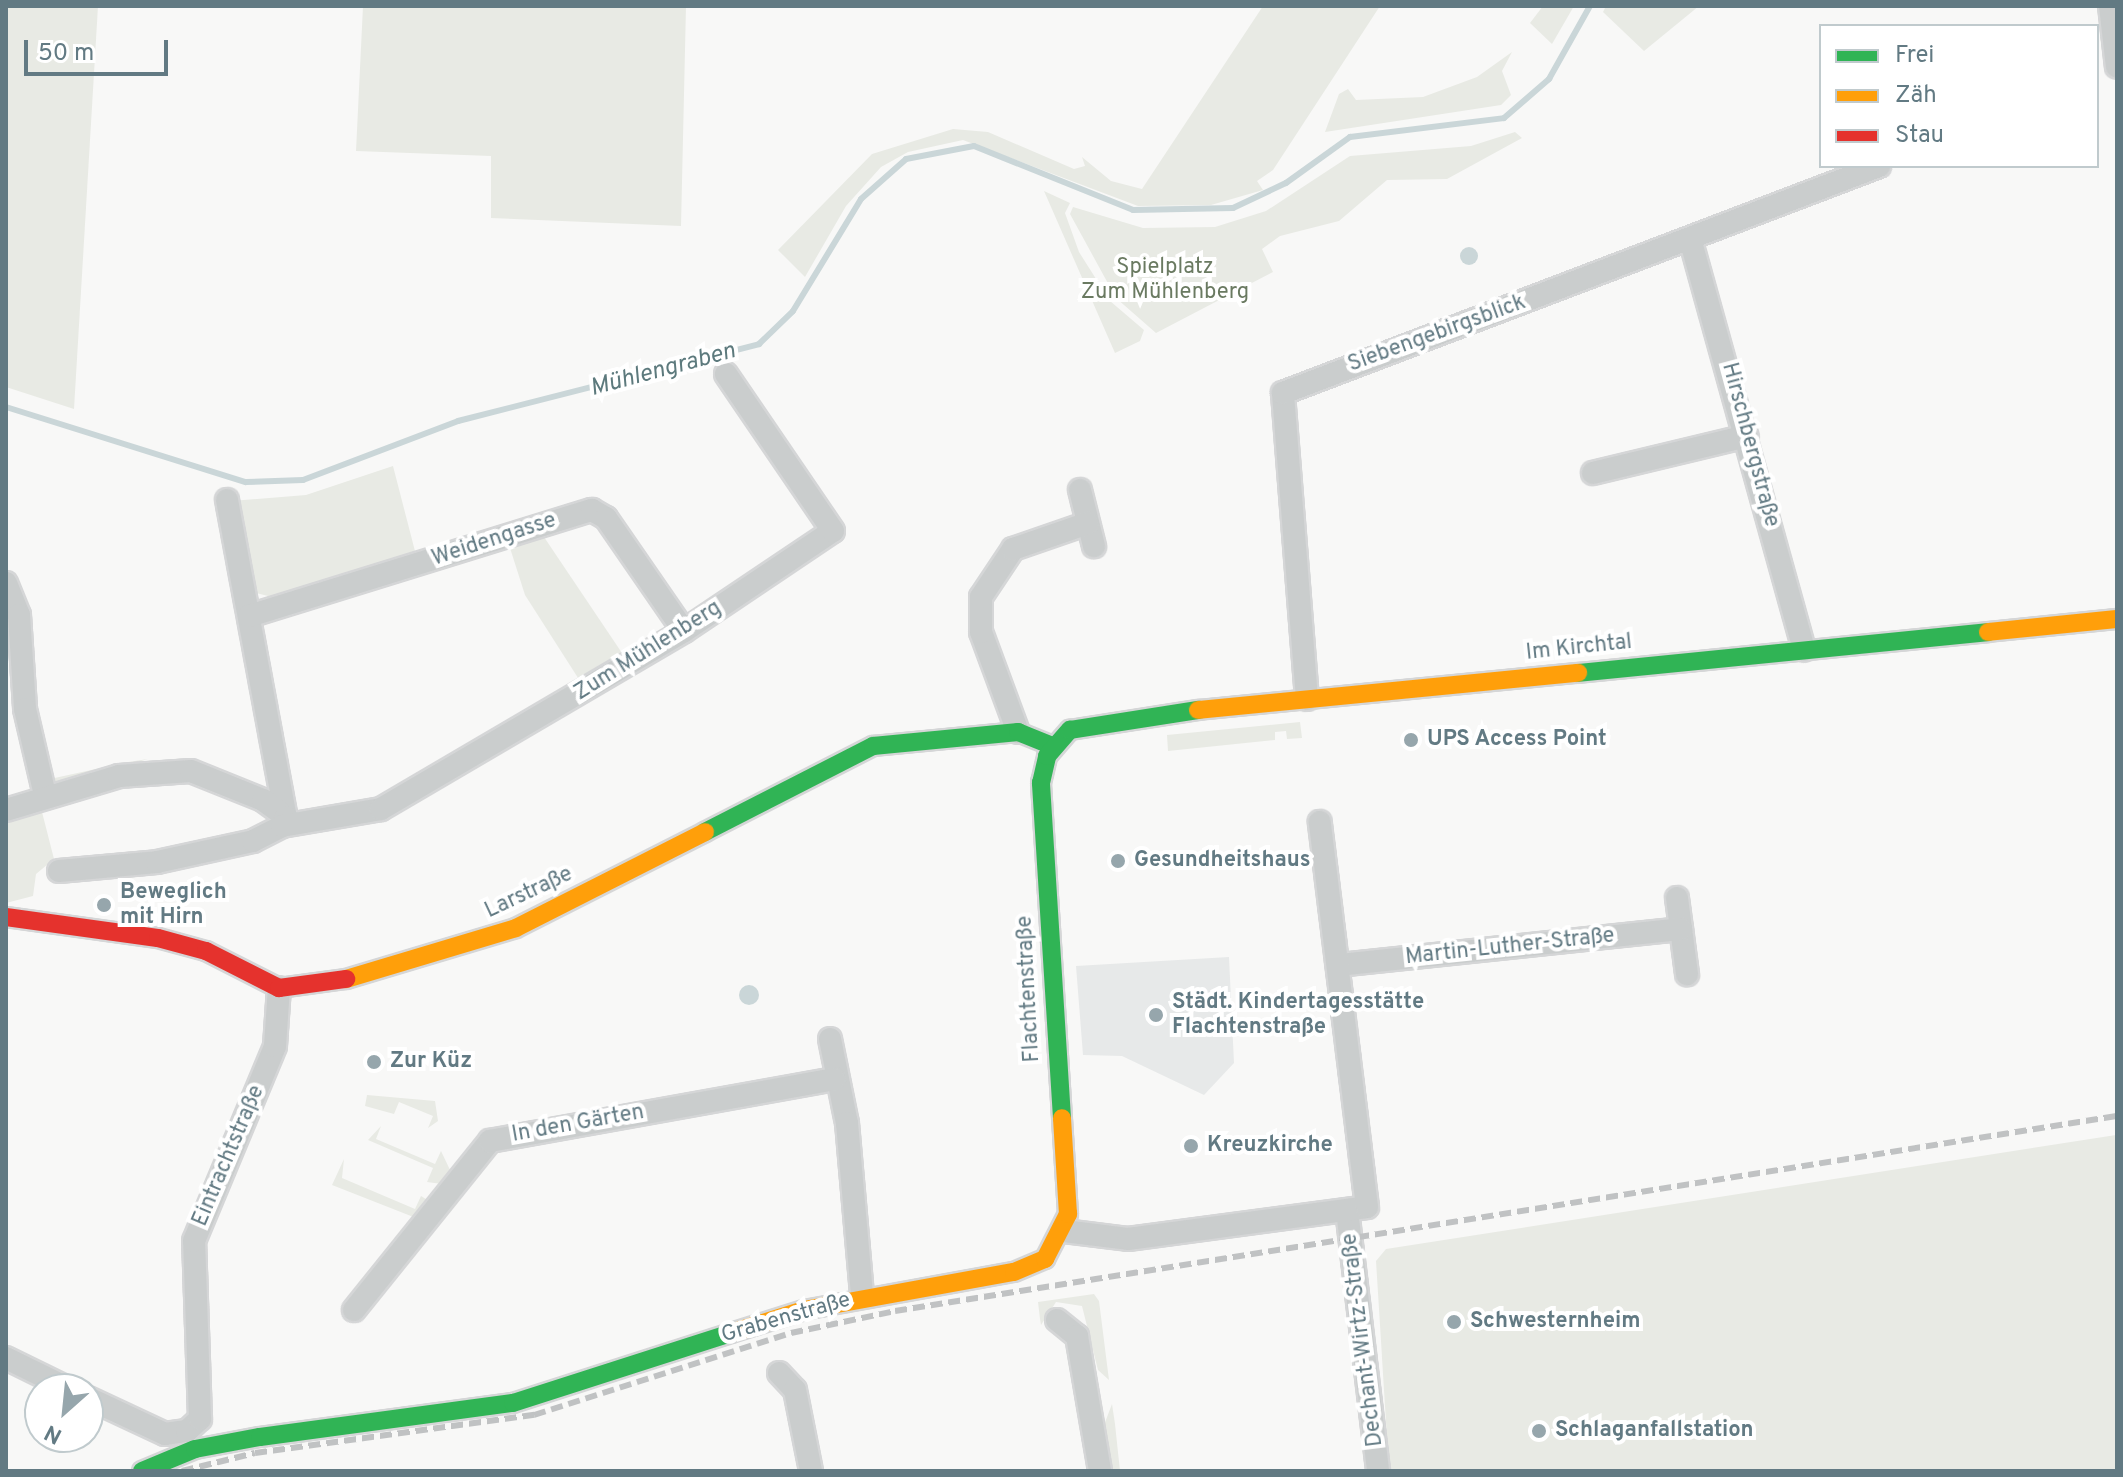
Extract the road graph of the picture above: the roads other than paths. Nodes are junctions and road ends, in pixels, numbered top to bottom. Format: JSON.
{"nodes":[{"id":1,"x":2110,"y":6,"type":"edge"},
{"id":2,"x":2117,"y":67,"type":"edge"},
{"id":3,"x":1874,"y":168,"type":"edge"},
{"id":4,"x":1691,"y":242,"type":"junction"},
{"id":5,"x":726,"y":374,"type":"dead end"},
{"id":6,"x":1747,"y":436,"type":"junction"},
{"id":7,"x":1593,"y":473,"type":"dead end"},
{"id":8,"x":1080,"y":490,"type":"dead end"},
{"id":9,"x":227,"y":500,"type":"dead end"},
{"id":10,"x":1088,"y":523,"type":"junction"},
{"id":11,"x":1094,"y":546,"type":"dead end"},
{"id":12,"x":6,"y":583,"type":"edge"},
{"id":13,"x":249,"y":616,"type":"junction"},
{"id":14,"x":2117,"y":619,"type":"edge"},
{"id":15,"x":684,"y":631,"type":"junction"},
{"id":16,"x":1804,"y":650,"type":"junction"},
{"id":17,"x":1307,"y":699,"type":"junction"},
{"id":18,"x":1018,"y":732,"type":"junction"},
{"id":19,"x":1053,"y":746,"type":"junction"},
{"id":20,"x":45,"y":795,"type":"junction"},
{"id":21,"x":6,"y":810,"type":"edge"},
{"id":22,"x":284,"y":822,"type":"junction"},
{"id":23,"x":1320,"y":822,"type":"dead end"},
{"id":24,"x":59,"y":871,"type":"dead end"},
{"id":25,"x":1677,"y":898,"type":"dead end"},
{"id":26,"x":6,"y":917,"type":"edge"},
{"id":27,"x":1681,"y":929,"type":"junction"},
{"id":28,"x":1339,"y":965,"type":"junction"},
{"id":29,"x":1687,"y":974,"type":"dead end"},
{"id":30,"x":279,"y":988,"type":"junction"},
{"id":31,"x":830,"y":1039,"type":"dead end"},
{"id":32,"x":834,"y":1079,"type":"junction"},
{"id":33,"x":1357,"y":1209,"type":"junction"},
{"id":34,"x":1064,"y":1231,"type":"junction"},
{"id":35,"x":862,"y":1296,"type":"junction"},
{"id":36,"x":354,"y":1310,"type":"dead end"},
{"id":37,"x":1057,"y":1320,"type":"dead end"},
{"id":38,"x":6,"y":1358,"type":"edge"},
{"id":39,"x":36,"y":1373,"type":"edge"},
{"id":40,"x":779,"y":1373,"type":"dead end"},
{"id":41,"x":104,"y":1406,"type":"edge"},
{"id":42,"x":142,"y":1471,"type":"edge"},
{"id":43,"x":811,"y":1471,"type":"edge"},
{"id":44,"x":1100,"y":1471,"type":"edge"},
{"id":45,"x":1378,"y":1471,"type":"edge"}],
"edges":[{"from":1,"to":2,"type":"street"},
{"from":3,"to":4,"type":"street","name":"Siebengebirgsblick"},
{"from":4,"to":6,"type":"street","name":"Hirschbergstraße"},
{"from":4,"to":17,"type":"street","name":"Siebengebirgsblick"},
{"from":5,"to":15,"type":"street","name":"Zum Mühlenberg"},
{"from":6,"to":7,"type":"street"},
{"from":6,"to":16,"type":"street","name":"Hirschbergstraße"},
{"from":8,"to":10,"type":"street"},
{"from":9,"to":13,"type":"street"},
{"from":10,"to":11,"type":"street"},
{"from":10,"to":18,"type":"street"},
{"from":12,"to":20,"type":"street"},
{"from":13,"to":15,"type":"street","name":"Weidengasse"},
{"from":13,"to":22,"type":"street"},
{"from":14,"to":16,"type":"street","name":"Im Kirchtal"},
{"from":15,"to":22,"type":"street","name":"Zum Mühlenberg"},
{"from":16,"to":17,"type":"street","name":"Im Kirchtal"},
{"from":17,"to":19,"type":"street","name":"Im Kirchtal"},
{"from":18,"to":19,"type":"street","name":"Larstraße"},
{"from":18,"to":30,"type":"street","name":"Larstraße"},
{"from":19,"to":34,"type":"street","name":"Flachtenstraße"},
{"from":20,"to":21,"type":"street"},
{"from":20,"to":22,"type":"street"},
{"from":22,"to":24,"type":"street","name":"Zum Mühlenberg"},
{"from":23,"to":28,"type":"street"},
{"from":25,"to":27,"type":"street"},
{"from":26,"to":30,"type":"street"},
{"from":27,"to":28,"type":"street","name":"Martin-Luther-Straße"},
{"from":27,"to":29,"type":"street"},
{"from":28,"to":33,"type":"street"},
{"from":30,"to":41,"type":"street","name":"Eintrachtstraße"},
{"from":31,"to":32,"type":"street"},
{"from":32,"to":35,"type":"street"},
{"from":32,"to":36,"type":"street","name":"In den Gärten"},
{"from":33,"to":34,"type":"street"},
{"from":33,"to":45,"type":"street","name":"Dechant-Wirtz-Straße"},
{"from":34,"to":35,"type":"street","name":"Grabenstraße"},
{"from":35,"to":42,"type":"street","name":"Grabenstraße"},
{"from":37,"to":44,"type":"street"},
{"from":38,"to":39,"type":"street"},
{"from":40,"to":43,"type":"street"}]}
